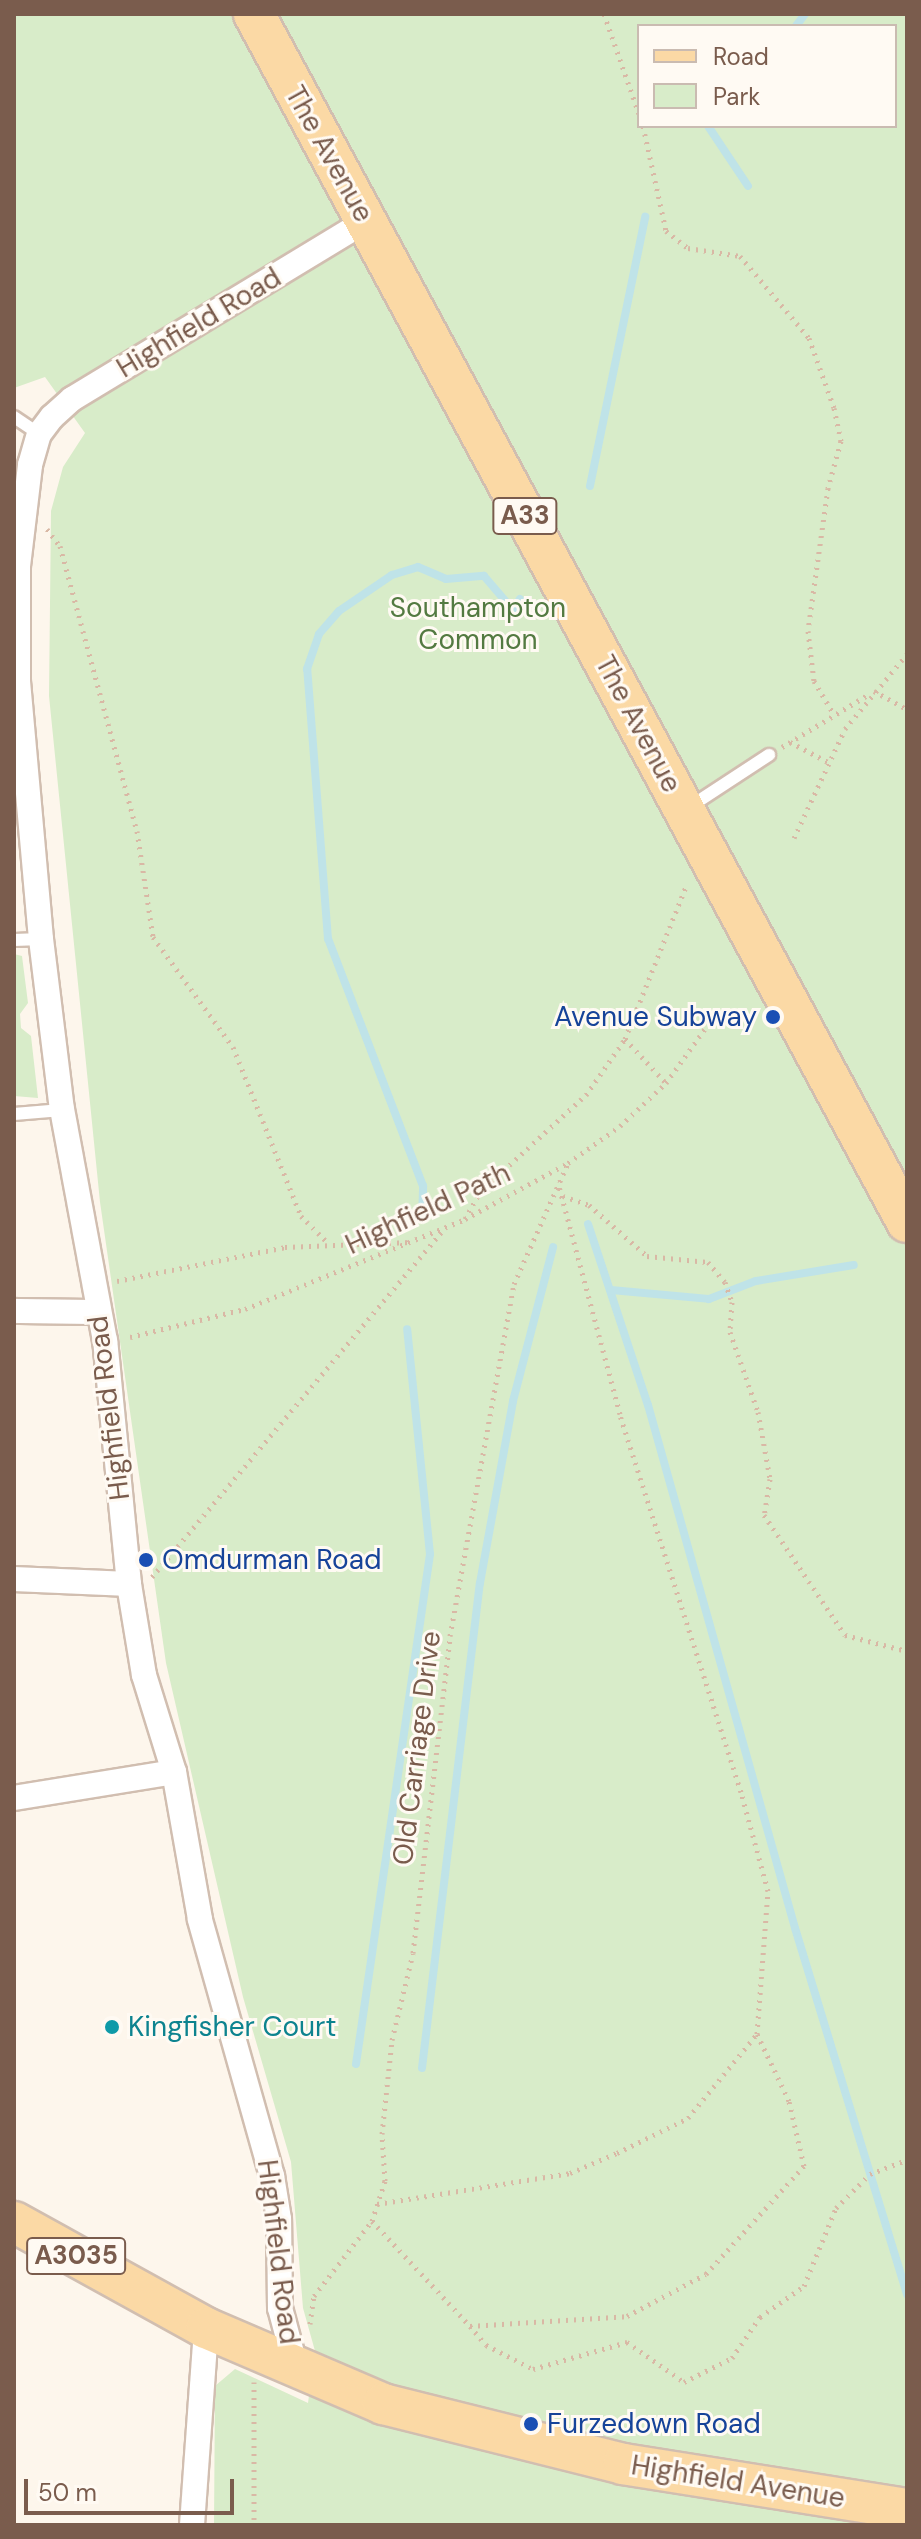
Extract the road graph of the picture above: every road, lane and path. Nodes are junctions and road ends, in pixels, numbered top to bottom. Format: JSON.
{"nodes":[{"id":1,"x":254,"y":14,"type":"edge"},
{"id":2,"x":604,"y":14,"type":"edge"},
{"id":3,"x":637,"y":108,"type":"edge"},
{"id":4,"x":643,"y":128,"type":"edge"},
{"id":5,"x":366,"y":221,"type":"junction"},
{"id":6,"x":14,"y":417,"type":"edge"},
{"id":7,"x":39,"y":434,"type":"junction"},
{"id":8,"x":25,"y":500,"type":"junction"},
{"id":9,"x":16,"y":597,"type":"edge"},
{"id":10,"x":907,"y":654,"type":"edge"},
{"id":11,"x":874,"y":691,"type":"junction"},
{"id":12,"x":907,"y":709,"type":"edge"},
{"id":13,"x":833,"y":713,"type":"junction"},
{"id":14,"x":789,"y":742,"type":"junction"},
{"id":15,"x":769,"y":755,"type":"joint"},
{"id":16,"x":828,"y":762,"type":"junction"},
{"id":17,"x":685,"y":810,"type":"junction"},
{"id":18,"x":794,"y":838,"type":"dead end"},
{"id":19,"x":708,"y":854,"type":"junction"},
{"id":20,"x":41,"y":939,"type":"junction"},
{"id":21,"x":14,"y":940,"type":"edge"},
{"id":22,"x":712,"y":1019,"type":"dead end"},
{"id":23,"x":625,"y":1039,"type":"junction"},
{"id":24,"x":666,"y":1083,"type":"junction"},
{"id":25,"x":62,"y":1110,"type":"junction"},
{"id":26,"x":14,"y":1114,"type":"edge"},
{"id":27,"x":568,"y":1163,"type":"junction"},
{"id":28,"x":558,"y":1182,"type":"junction"},
{"id":29,"x":562,"y":1196,"type":"junction"},
{"id":30,"x":465,"y":1219,"type":"junction"},
{"id":31,"x":907,"y":1222,"type":"edge"},
{"id":32,"x":445,"y":1229,"type":"junction"},
{"id":33,"x":414,"y":1242,"type":"junction"},
{"id":34,"x":329,"y":1244,"type":"junction"},
{"id":35,"x":92,"y":1284,"type":"junction"},
{"id":36,"x":14,"y":1311,"type":"edge"},
{"id":37,"x":98,"y":1312,"type":"junction"},
{"id":38,"x":105,"y":1341,"type":"junction"},
{"id":39,"x":14,"y":1579,"type":"edge"},
{"id":40,"x":129,"y":1584,"type":"junction"},
{"id":41,"x":907,"y":1651,"type":"edge"},
{"id":42,"x":174,"y":1772,"type":"junction"},
{"id":43,"x":14,"y":1798,"type":"edge"},
{"id":44,"x":757,"y":2034,"type":"junction"},
{"id":45,"x":907,"y":2160,"type":"edge"},
{"id":46,"x":377,"y":2204,"type":"junction"},
{"id":47,"x":372,"y":2221,"type":"junction"},
{"id":48,"x":14,"y":2222,"type":"edge"},
{"id":49,"x":470,"y":2326,"type":"junction"},
{"id":50,"x":206,"y":2328,"type":"junction"},
{"id":51,"x":307,"y":2328,"type":"dead end"},
{"id":52,"x":296,"y":2368,"type":"junction"},
{"id":53,"x":254,"y":2374,"type":"dead end"},
{"id":54,"x":907,"y":2509,"type":"edge"},
{"id":55,"x":192,"y":2525,"type":"edge"},
{"id":56,"x":254,"y":2525,"type":"edge"}],
"edges":[{"from":1,"to":5,"type":"main road","name":"The Avenue","number":"A33"},
{"from":2,"to":3,"type":"path"},
{"from":4,"to":13,"type":"path"},
{"from":5,"to":7,"type":"street","name":"Highfield Road"},
{"from":5,"to":17,"type":"main road","name":"The Avenue","number":"A33"},
{"from":6,"to":7,"type":"lane"},
{"from":7,"to":8,"type":"street","name":"Highfield Road"},
{"from":8,"to":9,"type":"street","name":"Highfield Road"},
{"from":8,"to":34,"type":"path"},
{"from":9,"to":20,"type":"street","name":"Highfield Road"},
{"from":10,"to":11,"type":"path"},
{"from":11,"to":12,"type":"path"},
{"from":11,"to":13,"type":"path"},
{"from":11,"to":16,"type":"path"},
{"from":13,"to":14,"type":"path"},
{"from":14,"to":15,"type":"path"},
{"from":14,"to":16,"type":"path"},
{"from":15,"to":17,"type":"lane"},
{"from":16,"to":18,"type":"path"},
{"from":17,"to":19,"type":"main road","name":"The Avenue","number":"A33"},
{"from":19,"to":23,"type":"path"},
{"from":19,"to":31,"type":"main road","name":"The Avenue","number":"A33"},
{"from":20,"to":21,"type":"lane"},
{"from":20,"to":25,"type":"street","name":"Highfield Road"},
{"from":22,"to":24,"type":"path","name":"Highfield Path"},
{"from":23,"to":24,"type":"path"},
{"from":23,"to":30,"type":"path"},
{"from":24,"to":27,"type":"path","name":"Highfield Path"},
{"from":25,"to":26,"type":"lane"},
{"from":25,"to":35,"type":"street","name":"Highfield Road"},
{"from":27,"to":28,"type":"path","name":"Old Carriage Drive"},
{"from":27,"to":30,"type":"path","name":"Highfield Path"},
{"from":28,"to":29,"type":"path"},
{"from":28,"to":46,"type":"path","name":"Old Carriage Drive"},
{"from":29,"to":41,"type":"path"},
{"from":29,"to":44,"type":"path"},
{"from":30,"to":32,"type":"path","name":"Highfield Path"},
{"from":32,"to":33,"type":"path","name":"Highfield Path"},
{"from":32,"to":40,"type":"path"},
{"from":33,"to":34,"type":"path"},
{"from":33,"to":38,"type":"path","name":"Highfield Path"},
{"from":34,"to":35,"type":"path"},
{"from":35,"to":37,"type":"street","name":"Highfield Road"},
{"from":36,"to":37,"type":"street"},
{"from":37,"to":38,"type":"street","name":"Highfield Road"},
{"from":38,"to":40,"type":"street","name":"Highfield Road"},
{"from":39,"to":40,"type":"street"},
{"from":40,"to":42,"type":"street","name":"Highfield Road"},
{"from":42,"to":43,"type":"street"},
{"from":42,"to":52,"type":"street","name":"Highfield Road"},
{"from":44,"to":46,"type":"path"},
{"from":44,"to":49,"type":"path"},
{"from":45,"to":49,"type":"path"},
{"from":46,"to":47,"type":"path","name":"Old Carriage Drive"},
{"from":47,"to":49,"type":"path"},
{"from":47,"to":51,"type":"path","name":"Old Carriage Drive"},
{"from":48,"to":50,"type":"main road","number":"A3035"},
{"from":50,"to":52,"type":"main road","number":"A3035"},
{"from":50,"to":55,"type":"street"},
{"from":52,"to":54,"type":"main road","name":"Highfield Avenue","number":"A3035"},
{"from":53,"to":56,"type":"path"}]}
